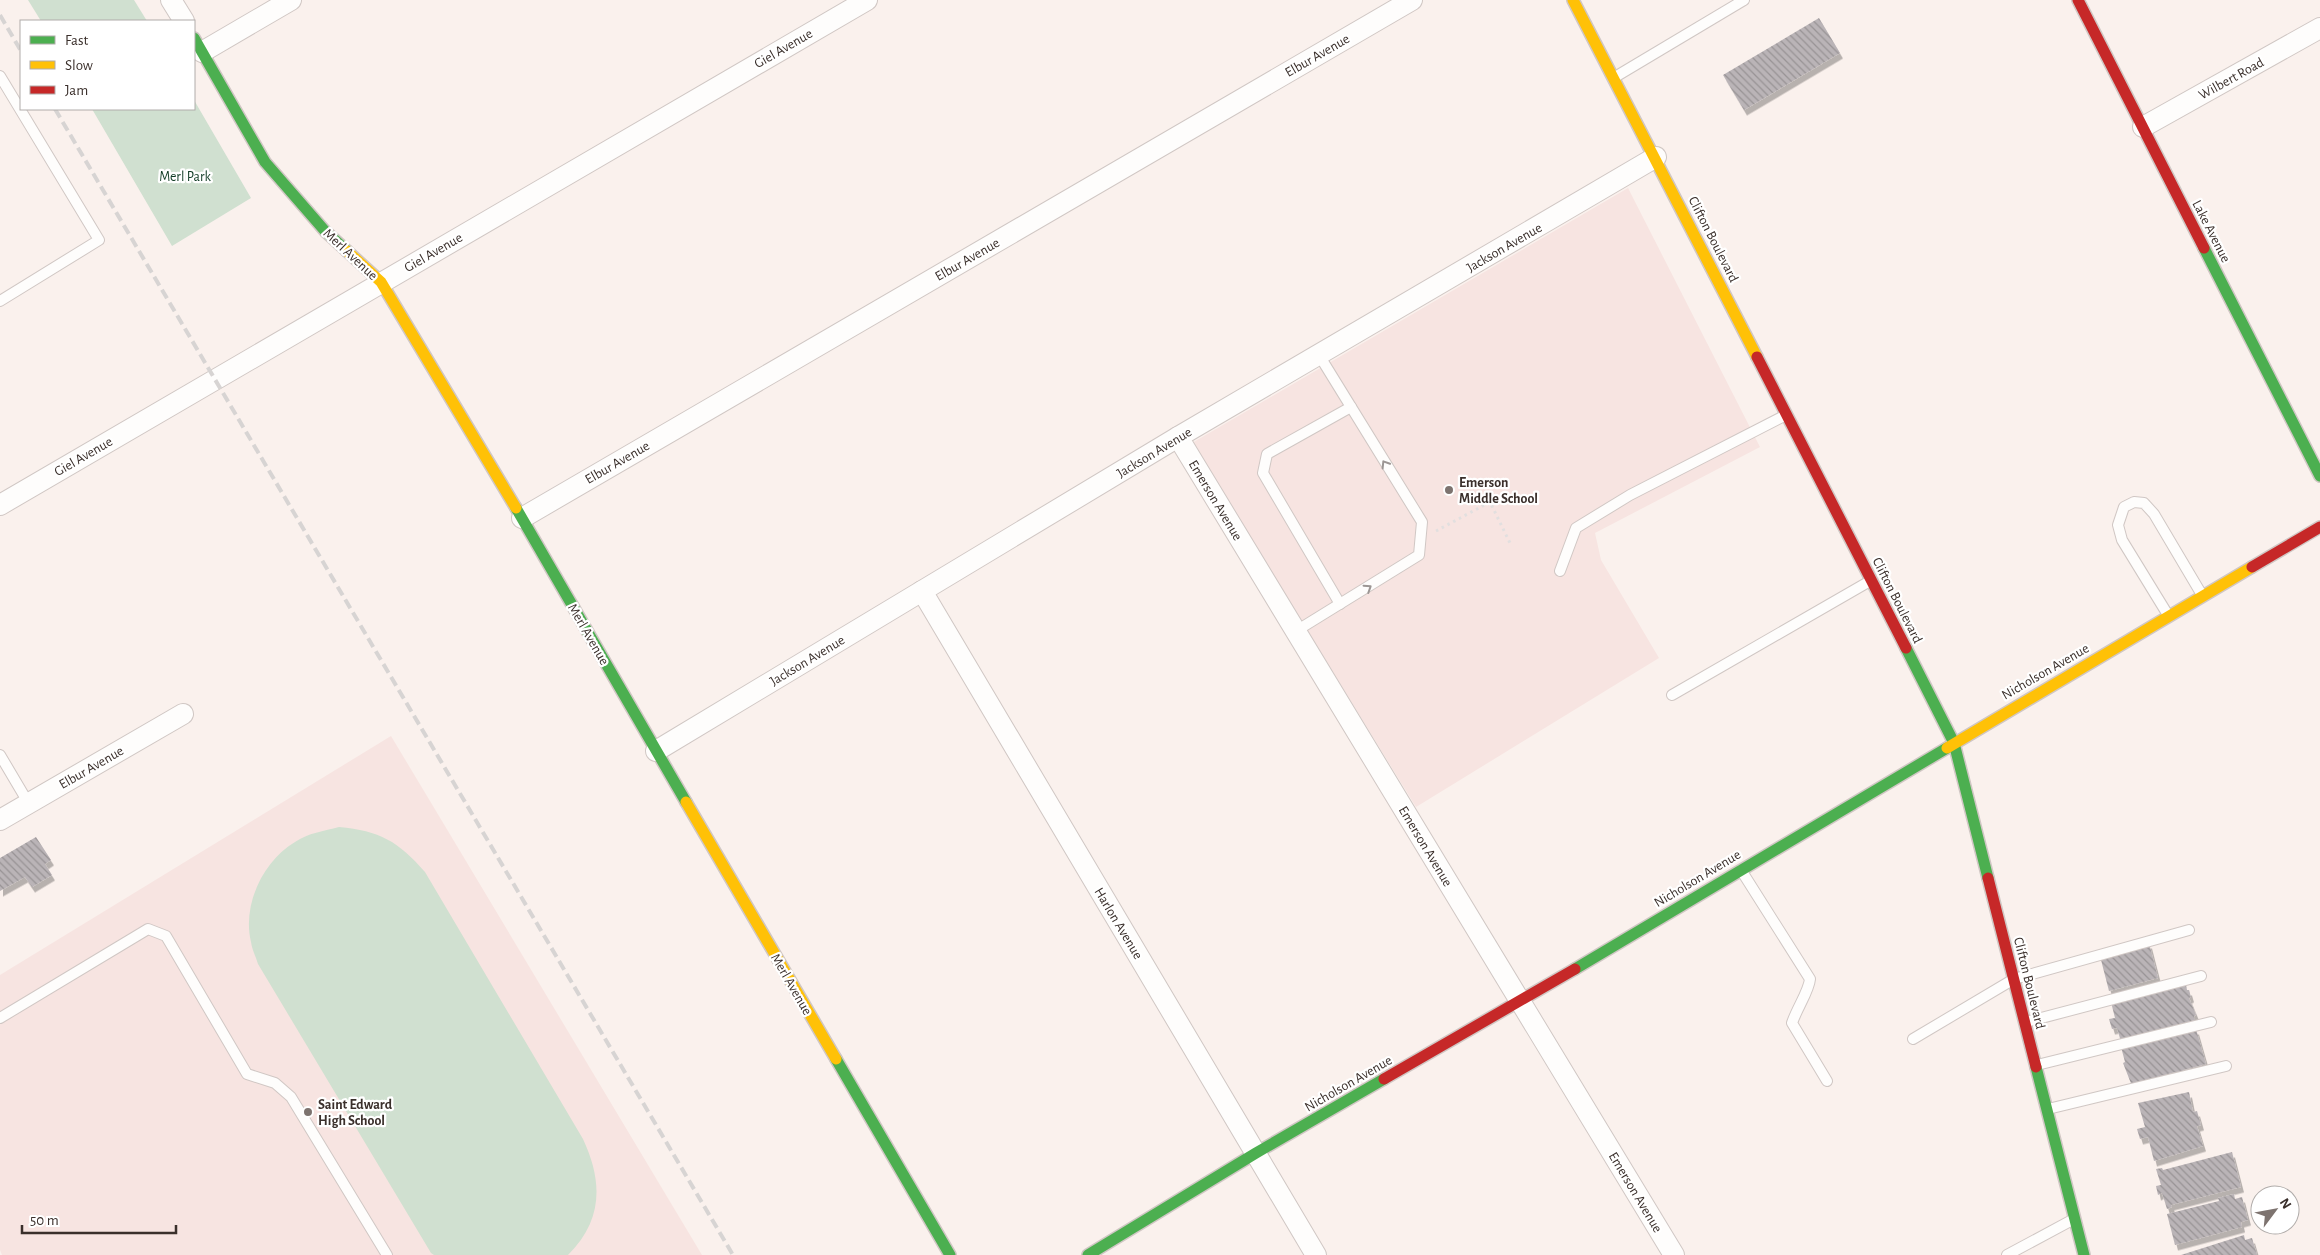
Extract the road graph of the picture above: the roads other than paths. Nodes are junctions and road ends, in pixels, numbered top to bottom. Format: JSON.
{"nodes":[{"id":1,"x":171,"y":0,"type":"edge"},
{"id":2,"x":291,"y":0,"type":"edge"},
{"id":3,"x":866,"y":0,"type":"edge"},
{"id":4,"x":1412,"y":0,"type":"edge"},
{"id":5,"x":1573,"y":0,"type":"edge"},
{"id":6,"x":1744,"y":0,"type":"edge"},
{"id":7,"x":2078,"y":0,"type":"edge"},
{"id":8,"x":183,"y":20,"type":"edge"},
{"id":9,"x":2320,"y":28,"type":"edge"},
{"id":10,"x":198,"y":45,"type":"edge"},
{"id":11,"x":0,"y":76,"type":"edge"},
{"id":12,"x":1614,"y":77,"type":"junction"},
{"id":13,"x":20,"y":109,"type":"edge"},
{"id":14,"x":21,"y":110,"type":"edge"},
{"id":15,"x":2143,"y":127,"type":"junction"},
{"id":16,"x":1656,"y":157,"type":"junction"},
{"id":17,"x":381,"y":282,"type":"junction"},
{"id":18,"x":0,"y":301,"type":"edge"},
{"id":19,"x":1319,"y":355,"type":"junction"},
{"id":20,"x":1351,"y":407,"type":"junction"},
{"id":21,"x":1787,"y":415,"type":"junction"},
{"id":22,"x":1178,"y":437,"type":"junction"},
{"id":23,"x":2320,"y":476,"type":"edge"},
{"id":24,"x":0,"y":505,"type":"edge"},
{"id":25,"x":522,"y":518,"type":"junction"},
{"id":26,"x":2320,"y":527,"type":"edge"},
{"id":27,"x":1560,"y":570,"type":"dead end"},
{"id":28,"x":1871,"y":581,"type":"junction"},
{"id":29,"x":922,"y":592,"type":"junction"},
{"id":30,"x":2203,"y":596,"type":"junction"},
{"id":31,"x":1340,"y":604,"type":"junction"},
{"id":32,"x":2169,"y":616,"type":"junction"},
{"id":33,"x":1296,"y":631,"type":"junction"},
{"id":34,"x":1672,"y":695,"type":"dead end"},
{"id":35,"x":183,"y":714,"type":"dead end"},
{"id":36,"x":1954,"y":743,"type":"junction"},
{"id":37,"x":656,"y":751,"type":"junction"},
{"id":38,"x":0,"y":755,"type":"edge"},
{"id":39,"x":28,"y":804,"type":"junction"},
{"id":40,"x":0,"y":820,"type":"edge"},
{"id":41,"x":1741,"y":869,"type":"junction"},
{"id":42,"x":2188,"y":930,"type":"dead end"},
{"id":43,"x":2201,"y":976,"type":"dead end"},
{"id":44,"x":2014,"y":979,"type":"junction"},
{"id":45,"x":1520,"y":1001,"type":"junction"},
{"id":46,"x":0,"y":1018,"type":"edge"},
{"id":47,"x":2025,"y":1022,"type":"junction"},
{"id":48,"x":2211,"y":1022,"type":"dead end"},
{"id":49,"x":1913,"y":1039,"type":"dead end"},
{"id":50,"x":2036,"y":1065,"type":"junction"},
{"id":51,"x":2226,"y":1066,"type":"dead end"},
{"id":52,"x":1827,"y":1080,"type":"dead end"},
{"id":53,"x":2047,"y":1109,"type":"junction"},
{"id":54,"x":1256,"y":1154,"type":"junction"},
{"id":55,"x":2075,"y":1218,"type":"junction"},
{"id":56,"x":387,"y":1255,"type":"edge"},
{"id":57,"x":950,"y":1255,"type":"edge"},
{"id":58,"x":1088,"y":1255,"type":"edge"},
{"id":59,"x":1316,"y":1255,"type":"edge"},
{"id":60,"x":1674,"y":1255,"type":"edge"},
{"id":61,"x":2007,"y":1255,"type":"edge"},
{"id":62,"x":2084,"y":1255,"type":"edge"}],
"edges":[{"from":1,"to":8,"type":"street"},
{"from":2,"to":10,"type":"street"},
{"from":3,"to":17,"type":"street","name":"Giel Avenue"},
{"from":4,"to":25,"type":"street","name":"Elbur Avenue"},
{"from":5,"to":12,"type":"street","name":"Clifton Boulevard"},
{"from":6,"to":12,"type":"lane"},
{"from":7,"to":15,"type":"street","name":"Lake Avenue"},
{"from":9,"to":15,"type":"street","name":"Wilbert Road"},
{"from":10,"to":17,"type":"street","name":"Merl Avenue"},
{"from":11,"to":13,"type":"lane"},
{"from":12,"to":16,"type":"street","name":"Clifton Boulevard"},
{"from":14,"to":18,"type":"lane"},
{"from":15,"to":23,"type":"street","name":"Lake Avenue"},
{"from":16,"to":19,"type":"street","name":"Jackson Avenue"},
{"from":16,"to":21,"type":"street","name":"Clifton Boulevard"},
{"from":17,"to":24,"type":"street","name":"Giel Avenue"},
{"from":17,"to":25,"type":"street","name":"Merl Avenue"},
{"from":19,"to":20,"type":"lane"},
{"from":19,"to":22,"type":"street","name":"Jackson Avenue"},
{"from":31,"to":20,"type":"lane","one_way":true},
{"from":20,"to":31,"type":"lane"},
{"from":21,"to":27,"type":"lane"},
{"from":21,"to":28,"type":"street","name":"Clifton Boulevard"},
{"from":22,"to":29,"type":"street","name":"Jackson Avenue"},
{"from":22,"to":33,"type":"street","name":"Emerson Avenue"},
{"from":25,"to":37,"type":"street","name":"Merl Avenue"},
{"from":26,"to":30,"type":"street","name":"Nicholson Avenue"},
{"from":28,"to":34,"type":"lane"},
{"from":28,"to":36,"type":"street","name":"Clifton Boulevard"},
{"from":29,"to":37,"type":"street","name":"Jackson Avenue"},
{"from":29,"to":54,"type":"street","name":"Harlon Avenue"},
{"from":30,"to":32,"type":"street","name":"Nicholson Avenue"},
{"from":30,"to":32,"type":"lane"},
{"from":31,"to":33,"type":"lane"},
{"from":32,"to":36,"type":"street","name":"Nicholson Avenue"},
{"from":33,"to":45,"type":"street","name":"Emerson Avenue"},
{"from":35,"to":39,"type":"street","name":"Elbur Avenue"},
{"from":36,"to":41,"type":"street","name":"Nicholson Avenue"},
{"from":36,"to":44,"type":"street","name":"Clifton Boulevard"},
{"from":37,"to":57,"type":"street","name":"Merl Avenue"},
{"from":38,"to":39,"type":"lane"},
{"from":39,"to":40,"type":"street","name":"Elbur Avenue"},
{"from":41,"to":45,"type":"street","name":"Nicholson Avenue"},
{"from":41,"to":52,"type":"lane"},
{"from":42,"to":44,"type":"lane"},
{"from":43,"to":47,"type":"lane"},
{"from":44,"to":47,"type":"street","name":"Clifton Boulevard"},
{"from":44,"to":49,"type":"lane"},
{"from":45,"to":54,"type":"street","name":"Nicholson Avenue"},
{"from":45,"to":60,"type":"street","name":"Emerson Avenue"},
{"from":46,"to":56,"type":"lane"},
{"from":47,"to":50,"type":"street","name":"Clifton Boulevard"},
{"from":48,"to":50,"type":"lane"},
{"from":50,"to":53,"type":"street","name":"Clifton Boulevard"},
{"from":51,"to":53,"type":"lane"},
{"from":53,"to":55,"type":"street","name":"Clifton Boulevard"},
{"from":54,"to":58,"type":"street","name":"Nicholson Avenue"},
{"from":54,"to":59,"type":"street","name":"Harlon Avenue"},
{"from":55,"to":61,"type":"lane"},
{"from":55,"to":62,"type":"street","name":"Clifton Boulevard"}]}
